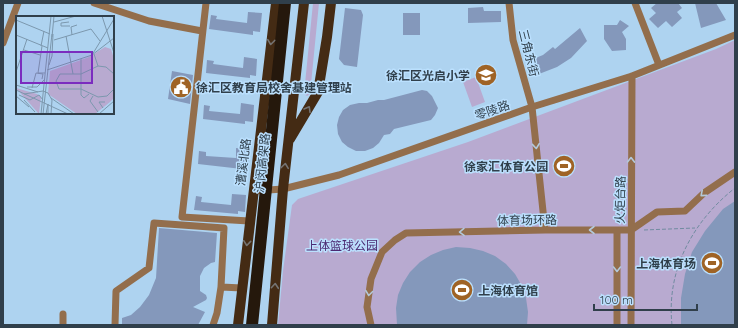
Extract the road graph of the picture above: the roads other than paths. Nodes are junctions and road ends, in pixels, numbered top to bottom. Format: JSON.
{"nodes":[{"id":1,"x":18,"y":3,"type":"edge"},
{"id":2,"x":94,"y":3,"type":"edge"},
{"id":3,"x":206,"y":3,"type":"edge"},
{"id":4,"x":276,"y":3,"type":"edge"},
{"id":5,"x":285,"y":3,"type":"edge"},
{"id":6,"x":292,"y":3,"type":"edge"},
{"id":7,"x":304,"y":3,"type":"edge"},
{"id":8,"x":331,"y":3,"type":"edge"},
{"id":9,"x":509,"y":3,"type":"edge"},
{"id":10,"x":635,"y":3,"type":"edge"},
{"id":11,"x":202,"y":30,"type":"junction"},
{"id":12,"x":735,"y":35,"type":"edge"},
{"id":13,"x":3,"y":43,"type":"edge"},
{"id":14,"x":659,"y":65,"type":"junction"},
{"id":15,"x":632,"y":76,"type":"junction"},
{"id":16,"x":532,"y":107,"type":"junction"},
{"id":17,"x":288,"y":143,"type":"junction"},
{"id":18,"x":735,"y":172,"type":"edge"},
{"id":19,"x":282,"y":189,"type":"junction"},
{"id":20,"x":253,"y":191,"type":"junction"},
{"id":21,"x":249,"y":221,"type":"junction"},
{"id":22,"x":545,"y":230,"type":"junction"},
{"id":23,"x":617,"y":230,"type":"junction"},
{"id":24,"x":631,"y":230,"type":"junction"},
{"id":25,"x":222,"y":287,"type":"junction"},
{"id":26,"x":242,"y":288,"type":"junction"},
{"id":27,"x":63,"y":314,"type":"dead end"},
{"id":28,"x":63,"y":325,"type":"edge"},
{"id":29,"x":115,"y":325,"type":"edge"},
{"id":30,"x":213,"y":325,"type":"edge"},
{"id":31,"x":238,"y":325,"type":"edge"},
{"id":32,"x":252,"y":325,"type":"edge"},
{"id":33,"x":259,"y":325,"type":"edge"},
{"id":34,"x":272,"y":325,"type":"edge"},
{"id":35,"x":370,"y":325,"type":"edge"},
{"id":36,"x":617,"y":325,"type":"edge"},
{"id":37,"x":631,"y":325,"type":"edge"}],
"edges":[{"from":1,"to":13,"type":"street"},
{"from":2,"to":11,"type":"street"},
{"from":3,"to":11,"type":"street"},
{"from":4,"to":20,"type":"main road","name":"漕溪北路","one_way":true},
{"from":5,"to":32,"type":"highway","bridge":true},
{"from":6,"to":33,"type":"highway","name":"沪闵高架路"},
{"from":7,"to":17,"type":"main road"},
{"from":17,"to":8,"type":"main road","one_way":true},
{"from":9,"to":16,"type":"street","name":"三角东街"},
{"from":10,"to":14,"type":"street"},
{"from":11,"to":21,"type":"street"},
{"from":12,"to":14,"type":"street","name":"零陵路"},
{"from":14,"to":15,"type":"street","name":"零陵路"},
{"from":15,"to":16,"type":"street","name":"零陵路"},
{"from":24,"to":15,"type":"street","name":"火炬台路","one_way":true},
{"from":16,"to":19,"type":"street","name":"零陵路"},
{"from":16,"to":22,"type":"street","name":"三角东街","one_way":true},
{"from":19,"to":17,"type":"main road","one_way":true},
{"from":18,"to":24,"type":"street","one_way":true},
{"from":19,"to":20,"type":"street","name":"零陵路"},
{"from":34,"to":19,"type":"main road","one_way":true},
{"from":20,"to":21,"type":"main road","name":"漕溪北路"},
{"from":21,"to":26,"type":"main road","name":"漕溪北路","one_way":true},
{"from":23,"to":22,"type":"street","name":"体育场环路","one_way":true},
{"from":22,"to":35,"type":"street","name":"体育场环路","one_way":true},
{"from":23,"to":24,"type":"street","name":"体育场环路"},
{"from":23,"to":36,"type":"street","one_way":true},
{"from":24,"to":37,"type":"street","name":"火炬台路"},
{"from":25,"to":26,"type":"street"},
{"from":25,"to":29,"type":"street"},
{"from":25,"to":30,"type":"street"},
{"from":26,"to":31,"type":"main road","name":"漕溪北路"},
{"from":27,"to":28,"type":"street"}]}
